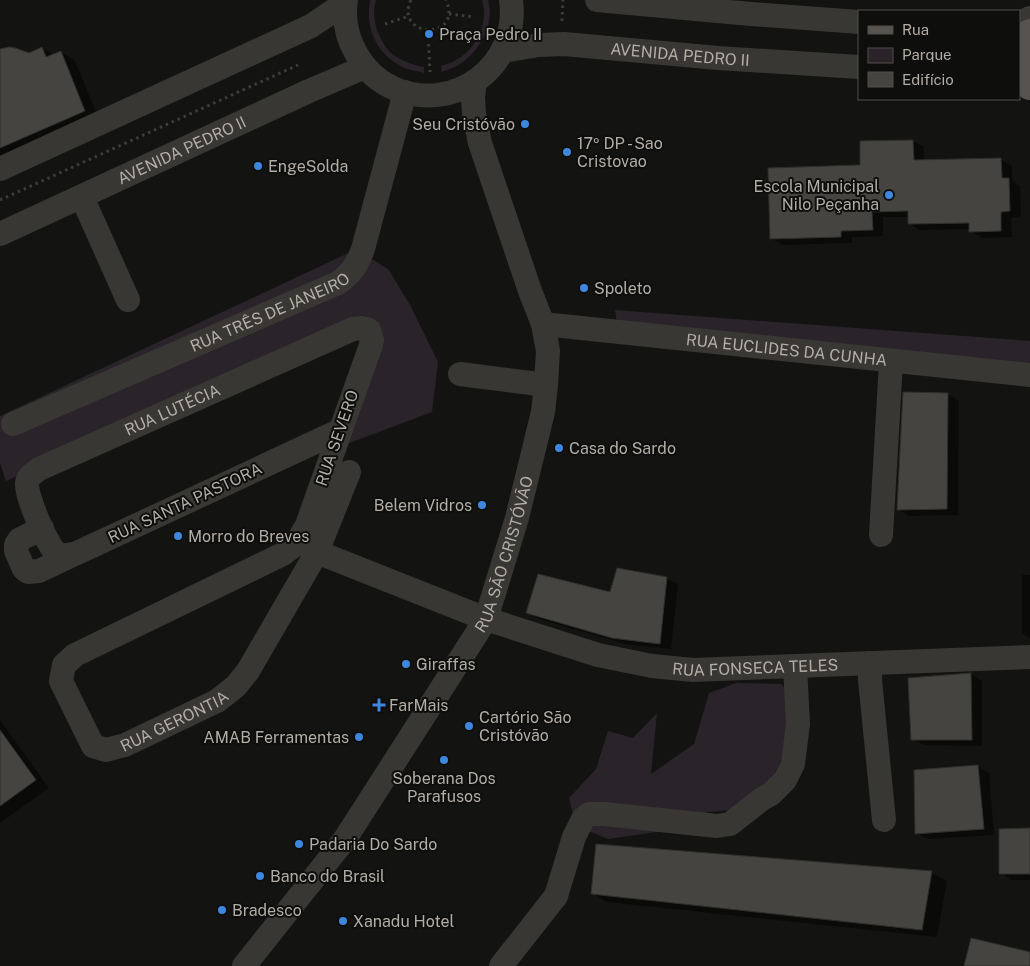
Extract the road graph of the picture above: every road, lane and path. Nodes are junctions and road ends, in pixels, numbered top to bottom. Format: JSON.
{"nodes":[{"id":1,"x":411,"y":0,"type":"edge"},
{"id":2,"x":446,"y":0,"type":"edge"},
{"id":3,"x":511,"y":0,"type":"edge"},
{"id":4,"x":563,"y":0,"type":"edge"},
{"id":5,"x":597,"y":0,"type":"edge"},
{"id":6,"x":345,"y":1,"type":"edge"},
{"id":7,"x":449,"y":14,"type":"junction"},
{"id":8,"x":409,"y":16,"type":"junction"},
{"id":9,"x":475,"y":17,"type":"dead end"},
{"id":10,"x":561,"y":21,"type":"dead end"},
{"id":11,"x":858,"y":22,"type":"edge"},
{"id":12,"x":385,"y":24,"type":"dead end"},
{"id":13,"x":428,"y":30,"type":"junction"},
{"id":14,"x":1030,"y":33,"type":"edge"},
{"id":15,"x":502,"y":51,"type":"junction"},
{"id":16,"x":298,"y":65,"type":"dead end"},
{"id":17,"x":365,"y":66,"type":"junction"},
{"id":18,"x":858,"y":67,"type":"edge"},
{"id":19,"x":430,"y":72,"type":"dead end"},
{"id":20,"x":475,"y":81,"type":"junction"},
{"id":21,"x":1030,"y":86,"type":"edge"},
{"id":22,"x":405,"y":92,"type":"junction"},
{"id":23,"x":0,"y":168,"type":"edge"},
{"id":24,"x":82,"y":197,"type":"junction"},
{"id":25,"x":0,"y":200,"type":"edge"},
{"id":26,"x":0,"y":234,"type":"edge"},
{"id":27,"x":128,"y":300,"type":"dead end"},
{"id":28,"x":543,"y":324,"type":"junction"},
{"id":29,"x":369,"y":330,"type":"joint"},
{"id":30,"x":891,"y":362,"type":"junction"},
{"id":31,"x":460,"y":374,"type":"dead end"},
{"id":32,"x":1030,"y":376,"type":"edge"},
{"id":33,"x":546,"y":385,"type":"junction"},
{"id":34,"x":13,"y":424,"type":"dead end"},
{"id":35,"x":340,"y":432,"type":"junction"},
{"id":36,"x":349,"y":472,"type":"dead end"},
{"id":37,"x":42,"y":528,"type":"junction"},
{"id":38,"x":881,"y":535,"type":"dead end"},
{"id":39,"x":306,"y":548,"type":"junction"},
{"id":40,"x":77,"y":553,"type":"junction"},
{"id":41,"x":486,"y":619,"type":"junction"},
{"id":42,"x":1030,"y":656,"type":"edge"},
{"id":43,"x":870,"y":663,"type":"junction"},
{"id":44,"x":795,"y":667,"type":"junction"},
{"id":45,"x":884,"y":820,"type":"dead end"},
{"id":46,"x":244,"y":966,"type":"edge"},
{"id":47,"x":501,"y":966,"type":"edge"}],
"edges":[{"from":1,"to":8,"type":"path"},
{"from":2,"to":7,"type":"path"},
{"from":3,"to":15,"type":"street"},
{"from":4,"to":10,"type":"path"},
{"from":5,"to":11,"type":"street"},
{"from":6,"to":17,"type":"street"},
{"from":6,"to":23,"type":"street"},
{"from":7,"to":9,"type":"path"},
{"from":7,"to":13,"type":"path"},
{"from":8,"to":12,"type":"path"},
{"from":8,"to":13,"type":"path"},
{"from":13,"to":19,"type":"path"},
{"from":14,"to":21,"type":"main road"},
{"from":15,"to":18,"type":"street","name":"AVENIDA PEDRO II"},
{"from":15,"to":20,"type":"street"},
{"from":16,"to":25,"type":"path"},
{"from":17,"to":22,"type":"street"},
{"from":17,"to":24,"type":"street","name":"AVENIDA PEDRO II"},
{"from":20,"to":22,"type":"street"},
{"from":20,"to":28,"type":"street","name":"RUA SÃO CRISTÓVÃO"},
{"from":22,"to":34,"type":"street","name":"RUA TRÊS DE JANEIRO"},
{"from":24,"to":26,"type":"street","name":"AVENIDA PEDRO II"},
{"from":24,"to":27,"type":"street"},
{"from":28,"to":30,"type":"street","name":"RUA EUCLIDES DA CUNHA"},
{"from":28,"to":33,"type":"street","name":"RUA SÃO CRISTÓVÃO"},
{"from":29,"to":35,"type":"street","name":"RUA SEVERO"},
{"from":29,"to":37,"type":"street","name":"RUA LUTÉCIA"},
{"from":30,"to":32,"type":"street","name":"RUA EUCLIDES DA CUNHA"},
{"from":30,"to":38,"type":"street"},
{"from":31,"to":33,"type":"street"},
{"from":33,"to":41,"type":"street","name":"RUA SÃO CRISTÓVÃO"},
{"from":35,"to":39,"type":"street","name":"RUA SEVERO"},
{"from":35,"to":40,"type":"street","name":"RUA SANTA PASTORA"},
{"from":36,"to":39,"type":"street","name":"RUA GERONTIA"},
{"from":37,"to":40,"type":"street"},
{"from":37,"to":40,"type":"street","name":"RUA SANTA PASTORA"},
{"from":39,"to":39,"type":"street","name":"RUA GERONTIA"},
{"from":39,"to":41,"type":"street"},
{"from":41,"to":44,"type":"street","name":"RUA FONSECA TELES"},
{"from":41,"to":46,"type":"street","name":"RUA SÃO CRISTÓVÃO"},
{"from":42,"to":43,"type":"street","name":"RUA FONSECA TELES"},
{"from":43,"to":44,"type":"street","name":"RUA FONSECA TELES"},
{"from":43,"to":45,"type":"street"},
{"from":44,"to":47,"type":"street"}]}
